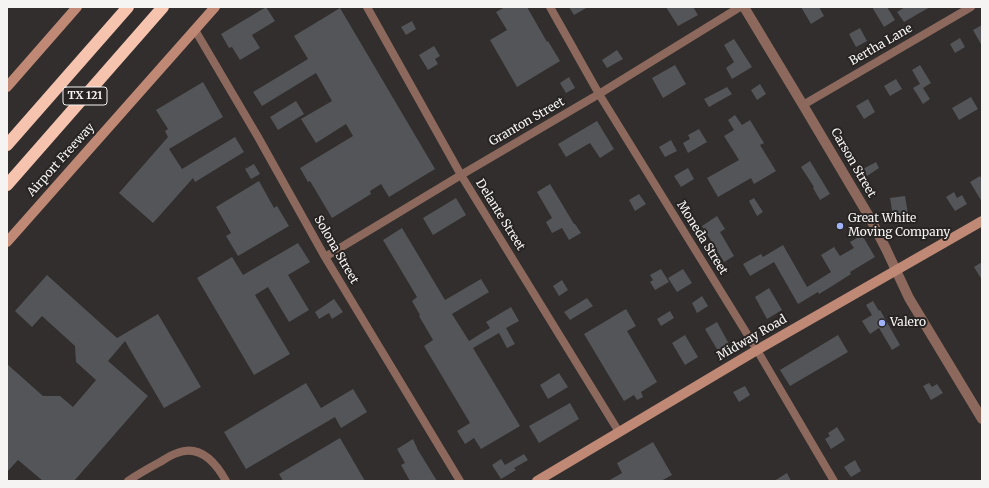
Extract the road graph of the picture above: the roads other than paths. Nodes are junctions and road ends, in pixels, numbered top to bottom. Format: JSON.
{"nodes":[{"id":1,"x":77,"y":7,"type":"edge"},
{"id":2,"x":128,"y":7,"type":"edge"},
{"id":3,"x":163,"y":7,"type":"edge"},
{"id":4,"x":215,"y":7,"type":"edge"},
{"id":5,"x":367,"y":7,"type":"edge"},
{"id":6,"x":550,"y":7,"type":"edge"},
{"id":7,"x":740,"y":7,"type":"edge"},
{"id":8,"x":744,"y":7,"type":"edge"},
{"id":9,"x":971,"y":7,"type":"edge"},
{"id":10,"x":195,"y":30,"type":"junction"},
{"id":11,"x":7,"y":87,"type":"edge"},
{"id":12,"x":600,"y":94,"type":"junction"},
{"id":13,"x":803,"y":104,"type":"junction"},
{"id":14,"x":7,"y":145,"type":"edge"},
{"id":15,"x":461,"y":175,"type":"junction"},
{"id":16,"x":7,"y":185,"type":"edge"},
{"id":17,"x":982,"y":221,"type":"edge"},
{"id":18,"x":7,"y":242,"type":"edge"},
{"id":19,"x":325,"y":257,"type":"junction"},
{"id":20,"x":896,"y":270,"type":"junction"},
{"id":21,"x":757,"y":350,"type":"junction"},
{"id":22,"x":982,"y":419,"type":"edge"},
{"id":23,"x":619,"y":432,"type":"junction"},
{"id":24,"x":128,"y":481,"type":"edge"},
{"id":25,"x":226,"y":481,"type":"edge"},
{"id":26,"x":460,"y":481,"type":"edge"},
{"id":27,"x":537,"y":481,"type":"edge"},
{"id":28,"x":834,"y":481,"type":"edge"}],
"edges":[{"from":1,"to":11,"type":"main road"},
{"from":2,"to":14,"type":"highway","number":"TX 121"},
{"from":3,"to":16,"type":"highway","name":"Airport Freeway","number":"TX 121"},
{"from":4,"to":10,"type":"main road","name":"Airport Freeway"},
{"from":5,"to":15,"type":"street","name":"Delante Street"},
{"from":6,"to":12,"type":"street","name":"Moneda Street"},
{"from":7,"to":12,"type":"street","name":"Granton Street"},
{"from":8,"to":13,"type":"street","name":"Carson Street"},
{"from":9,"to":13,"type":"street","name":"Bertha Lane"},
{"from":10,"to":18,"type":"main road","name":"Airport Freeway"},
{"from":10,"to":19,"type":"street","name":"Solona Street"},
{"from":12,"to":15,"type":"street","name":"Granton Street"},
{"from":12,"to":21,"type":"street","name":"Moneda Street"},
{"from":13,"to":20,"type":"street","name":"Carson Street"},
{"from":15,"to":19,"type":"street","name":"Granton Street"},
{"from":15,"to":23,"type":"street","name":"Delante Street"},
{"from":17,"to":20,"type":"main road","name":"Midway Road"},
{"from":19,"to":26,"type":"street","name":"Solona Street"},
{"from":20,"to":21,"type":"main road","name":"Midway Road"},
{"from":20,"to":22,"type":"street","name":"Carson Street"},
{"from":21,"to":23,"type":"main road","name":"Midway Road"},
{"from":21,"to":28,"type":"street","name":"Moneda Street"},
{"from":23,"to":27,"type":"main road","name":"Midway Road"},
{"from":24,"to":25,"type":"street"}]}
